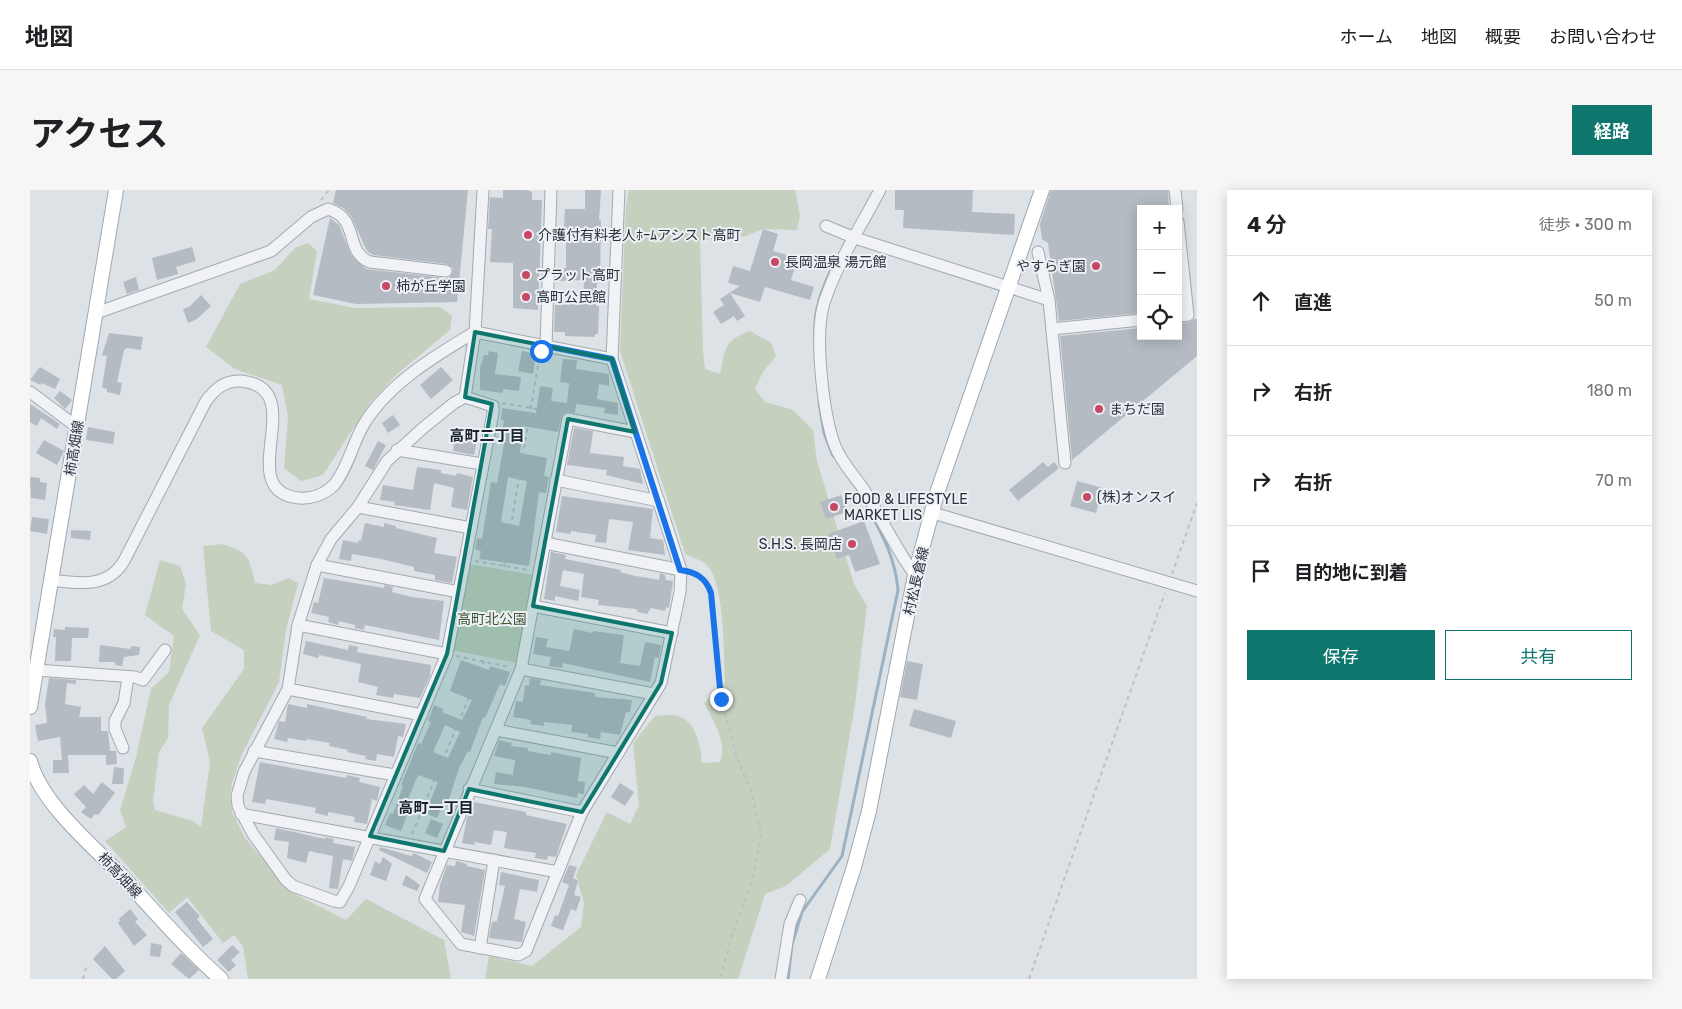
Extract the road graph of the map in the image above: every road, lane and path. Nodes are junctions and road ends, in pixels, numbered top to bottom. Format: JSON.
{"nodes":[{"id":1,"x":116,"y":190,"type":"edge"},
{"id":2,"x":484,"y":190,"type":"edge"},
{"id":3,"x":551,"y":190,"type":"edge"},
{"id":4,"x":619,"y":190,"type":"edge"},
{"id":5,"x":880,"y":190,"type":"edge"},
{"id":6,"x":1042,"y":190,"type":"edge"},
{"id":7,"x":1175,"y":190,"type":"edge"},
{"id":8,"x":1177,"y":205,"type":"edge"},
{"id":9,"x":826,"y":226,"type":"dead end"},
{"id":10,"x":855,"y":238,"type":"junction"},
{"id":11,"x":1181,"y":250,"type":"edge"},
{"id":12,"x":1038,"y":252,"type":"dead end"},
{"id":13,"x":446,"y":271,"type":"joint"},
{"id":14,"x":1007,"y":286,"type":"junction"},
{"id":15,"x":478,"y":289,"type":"junction"},
{"id":16,"x":1049,"y":300,"type":"junction"},
{"id":17,"x":96,"y":313,"type":"junction"},
{"id":18,"x":1182,"y":316,"type":"edge"},
{"id":19,"x":1137,"y":320,"type":"edge"},
{"id":20,"x":1052,"y":329,"type":"junction"},
{"id":21,"x":475,"y":332,"type":"junction"},
{"id":22,"x":546,"y":346,"type":"junction"},
{"id":23,"x":612,"y":359,"type":"junction"},
{"id":24,"x":30,"y":392,"type":"edge"},
{"id":25,"x":465,"y":397,"type":"junction"},
{"id":26,"x":493,"y":406,"type":"junction"},
{"id":27,"x":532,"y":408,"type":"junction"},
{"id":28,"x":568,"y":419,"type":"junction"},
{"id":29,"x":77,"y":427,"type":"junction"},
{"id":30,"x":635,"y":432,"type":"junction"},
{"id":31,"x":397,"y":450,"type":"junction"},
{"id":32,"x":1065,"y":463,"type":"dead end"},
{"id":33,"x":482,"y":464,"type":"junction"},
{"id":34,"x":556,"y":480,"type":"junction"},
{"id":35,"x":659,"y":501,"type":"junction"},
{"id":36,"x":1197,"y":504,"type":"edge"},
{"id":37,"x":358,"y":507,"type":"junction"},
{"id":38,"x":933,"y":512,"type":"junction"},
{"id":39,"x":471,"y":528,"type":"junction"},
{"id":40,"x":545,"y":543,"type":"junction"},
{"id":41,"x":466,"y":559,"type":"junction"},
{"id":42,"x":317,"y":565,"type":"junction"},
{"id":43,"x":504,"y":566,"type":"junction"},
{"id":44,"x":680,"y":570,"type":"junction"},
{"id":45,"x":539,"y":572,"type":"junction"},
{"id":46,"x":915,"y":575,"type":"junction"},
{"id":47,"x":52,"y":580,"type":"junction"},
{"id":48,"x":1170,"y":583,"type":"junction"},
{"id":49,"x":1197,"y":591,"type":"edge"},
{"id":50,"x":459,"y":592,"type":"junction"},
{"id":51,"x":533,"y":606,"type":"junction"},
{"id":52,"x":298,"y":625,"type":"junction"},
{"id":53,"x":672,"y":633,"type":"junction"},
{"id":54,"x":165,"y":650,"type":"dead end"},
{"id":55,"x":447,"y":654,"type":"junction"},
{"id":56,"x":484,"y":661,"type":"junction"},
{"id":57,"x":36,"y":670,"type":"junction"},
{"id":58,"x":521,"y":670,"type":"junction"},
{"id":59,"x":128,"y":677,"type":"junction"},
{"id":60,"x":288,"y":690,"type":"junction"},
{"id":61,"x":654,"y":694,"type":"junction"},
{"id":62,"x":30,"y":707,"type":"edge"},
{"id":63,"x":422,"y":715,"type":"junction"},
{"id":64,"x":496,"y":730,"type":"junction"},
{"id":65,"x":123,"y":748,"type":"dead end"},
{"id":66,"x":254,"y":751,"type":"junction"},
{"id":67,"x":618,"y":752,"type":"junction"},
{"id":68,"x":30,"y":761,"type":"edge"},
{"id":69,"x":395,"y":775,"type":"junction"},
{"id":70,"x":469,"y":790,"type":"junction"},
{"id":71,"x":582,"y":812,"type":"junction"},
{"id":72,"x":241,"y":814,"type":"junction"},
{"id":73,"x":370,"y":836,"type":"junction"},
{"id":74,"x":408,"y":844,"type":"junction"},
{"id":75,"x":444,"y":851,"type":"junction"},
{"id":76,"x":494,"y":860,"type":"junction"},
{"id":77,"x":558,"y":872,"type":"junction"},
{"id":78,"x":800,"y":900,"type":"dead end"},
{"id":79,"x":480,"y":948,"type":"junction"},
{"id":80,"x":87,"y":965,"type":"dead end"},
{"id":81,"x":83,"y":979,"type":"edge"},
{"id":82,"x":222,"y":979,"type":"edge"},
{"id":83,"x":720,"y":979,"type":"edge"},
{"id":84,"x":781,"y":979,"type":"edge"},
{"id":85,"x":818,"y":979,"type":"edge"},
{"id":86,"x":1029,"y":979,"type":"edge"}],
"edges":[{"from":1,"to":17,"type":"main road","name":"柿高畑線"},
{"from":2,"to":15,"type":"street"},
{"from":3,"to":22,"type":"street"},
{"from":4,"to":23,"type":"street"},
{"from":5,"to":10,"type":"street"},
{"from":6,"to":14,"type":"main road","name":"村松長倉線"},
{"from":7,"to":8,"type":"street"},
{"from":9,"to":10,"type":"street"},
{"from":10,"to":14,"type":"street"},
{"from":10,"to":46,"type":"street"},
{"from":11,"to":18,"type":"street"},
{"from":12,"to":16,"type":"street"},
{"from":13,"to":15,"type":"path"},
{"from":13,"to":17,"type":"street"},
{"from":14,"to":16,"type":"street"},
{"from":14,"to":38,"type":"main road","name":"村松長倉線"},
{"from":15,"to":21,"type":"street"},
{"from":16,"to":20,"type":"street"},
{"from":17,"to":29,"type":"main road","name":"柿高畑線"},
{"from":19,"to":20,"type":"street"},
{"from":20,"to":32,"type":"street"},
{"from":21,"to":22,"type":"street"},
{"from":21,"to":25,"type":"street"},
{"from":21,"to":47,"type":"street"},
{"from":22,"to":23,"type":"street"},
{"from":22,"to":27,"type":"path"},
{"from":23,"to":30,"type":"street"},
{"from":24,"to":29,"type":"street"},
{"from":25,"to":26,"type":"street"},
{"from":25,"to":31,"type":"street"},
{"from":26,"to":27,"type":"path"},
{"from":26,"to":33,"type":"street"},
{"from":27,"to":28,"type":"path"},
{"from":27,"to":43,"type":"path"},
{"from":28,"to":30,"type":"street"},
{"from":28,"to":34,"type":"street"},
{"from":29,"to":47,"type":"main road","name":"柿高畑線"},
{"from":30,"to":35,"type":"street"},
{"from":31,"to":33,"type":"street"},
{"from":31,"to":37,"type":"street"},
{"from":33,"to":39,"type":"street"},
{"from":34,"to":35,"type":"street"},
{"from":34,"to":40,"type":"street"},
{"from":35,"to":44,"type":"street"},
{"from":36,"to":48,"type":"path"},
{"from":37,"to":39,"type":"street"},
{"from":37,"to":42,"type":"street"},
{"from":38,"to":46,"type":"main road","name":"村松長倉線"},
{"from":38,"to":48,"type":"street"},
{"from":39,"to":41,"type":"street"},
{"from":40,"to":44,"type":"street"},
{"from":40,"to":45,"type":"street"},
{"from":41,"to":43,"type":"path"},
{"from":41,"to":50,"type":"street"},
{"from":42,"to":50,"type":"street"},
{"from":42,"to":52,"type":"street"},
{"from":43,"to":45,"type":"path"},
{"from":44,"to":53,"type":"street"},
{"from":44,"to":83,"type":"path"},
{"from":45,"to":51,"type":"street"},
{"from":46,"to":85,"type":"main road","name":"村松長倉線"},
{"from":47,"to":57,"type":"main road","name":"柿高畑線"},
{"from":48,"to":49,"type":"street"},
{"from":48,"to":86,"type":"path"},
{"from":50,"to":55,"type":"street"},
{"from":51,"to":53,"type":"street"},
{"from":51,"to":58,"type":"street"},
{"from":52,"to":55,"type":"street"},
{"from":52,"to":60,"type":"street"},
{"from":53,"to":61,"type":"street"},
{"from":54,"to":59,"type":"street"},
{"from":55,"to":56,"type":"path"},
{"from":55,"to":63,"type":"street"},
{"from":56,"to":58,"type":"path"},
{"from":56,"to":74,"type":"path"},
{"from":57,"to":59,"type":"street"},
{"from":57,"to":62,"type":"main road","name":"柿高畑線"},
{"from":58,"to":61,"type":"street"},
{"from":58,"to":64,"type":"street"},
{"from":59,"to":65,"type":"street"},
{"from":60,"to":63,"type":"street"},
{"from":60,"to":66,"type":"street"},
{"from":61,"to":67,"type":"street"},
{"from":63,"to":69,"type":"street"},
{"from":64,"to":67,"type":"street"},
{"from":64,"to":70,"type":"street"},
{"from":66,"to":69,"type":"street"},
{"from":66,"to":72,"type":"street"},
{"from":67,"to":71,"type":"street"},
{"from":68,"to":82,"type":"main road","name":"柿高畑線"},
{"from":69,"to":73,"type":"street"},
{"from":70,"to":71,"type":"street"},
{"from":70,"to":75,"type":"street"},
{"from":71,"to":77,"type":"street"},
{"from":72,"to":73,"type":"street"},
{"from":72,"to":73,"type":"street"},
{"from":73,"to":74,"type":"street"},
{"from":74,"to":75,"type":"street"},
{"from":75,"to":76,"type":"street"},
{"from":75,"to":79,"type":"street"},
{"from":76,"to":77,"type":"street"},
{"from":76,"to":79,"type":"street"},
{"from":77,"to":79,"type":"street"},
{"from":78,"to":84,"type":"street"},
{"from":80,"to":81,"type":"path"}]}
